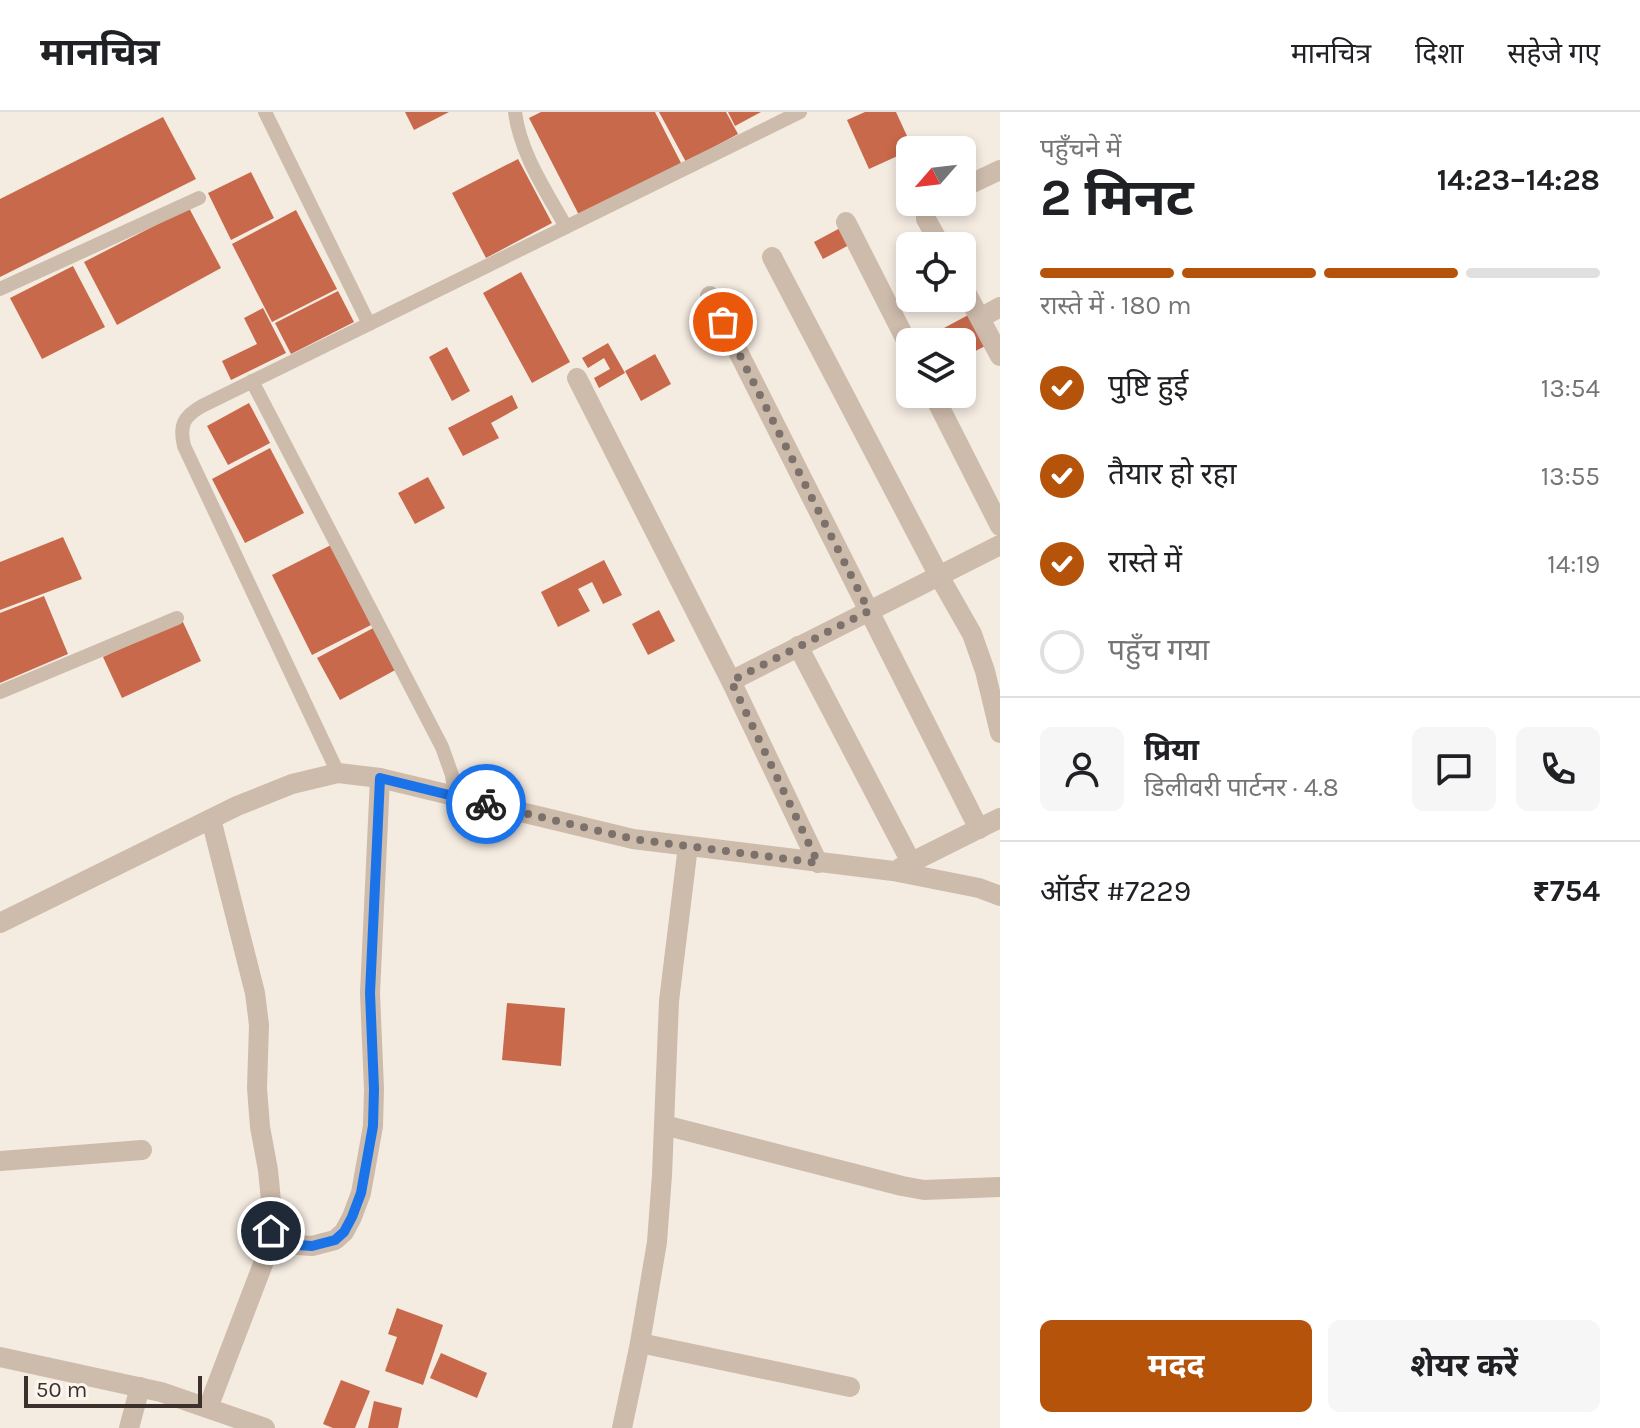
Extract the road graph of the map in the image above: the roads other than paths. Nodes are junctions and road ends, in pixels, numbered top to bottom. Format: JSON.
{"nodes":[{"id":1,"x":265,"y":112,"type":"edge"},
{"id":2,"x":515,"y":112,"type":"edge"},
{"id":3,"x":800,"y":112,"type":"edge"},
{"id":4,"x":1000,"y":170,"type":"edge"},
{"id":5,"x":976,"y":181,"type":"edge"},
{"id":6,"x":199,"y":198,"type":"dead end"},
{"id":7,"x":846,"y":222,"type":"dead end"},
{"id":8,"x":566,"y":227,"type":"junction"},
{"id":9,"x":772,"y":257,"type":"dead end"},
{"id":10,"x":0,"y":289,"type":"edge"},
{"id":11,"x":710,"y":296,"type":"dead end"},
{"id":12,"x":1000,"y":307,"type":"edge"},
{"id":13,"x":976,"y":311,"type":"edge"},
{"id":14,"x":980,"y":318,"type":"junction"},
{"id":15,"x":369,"y":324,"type":"junction"},
{"id":16,"x":900,"y":328,"type":"edge"},
{"id":17,"x":1000,"y":356,"type":"edge"},
{"id":18,"x":577,"y":378,"type":"dead end"},
{"id":19,"x":252,"y":381,"type":"junction"},
{"id":20,"x":940,"y":408,"type":"edge"},
{"id":21,"x":1000,"y":526,"type":"edge"},
{"id":22,"x":1000,"y":545,"type":"edge"},
{"id":23,"x":939,"y":576,"type":"junction"},
{"id":24,"x":869,"y":611,"type":"junction"},
{"id":25,"x":177,"y":618,"type":"dead end"},
{"id":26,"x":798,"y":646,"type":"junction"},
{"id":27,"x":731,"y":681,"type":"junction"},
{"id":28,"x":0,"y":692,"type":"edge"},
{"id":29,"x":1000,"y":733,"type":"edge"},
{"id":30,"x":338,"y":773,"type":"junction"},
{"id":31,"x":380,"y":778,"type":"junction"},
{"id":32,"x":455,"y":797,"type":"junction"},
{"id":33,"x":1000,"y":818,"type":"edge"},
{"id":34,"x":211,"y":819,"type":"junction"},
{"id":35,"x":979,"y":829,"type":"junction"},
{"id":36,"x":688,"y":846,"type":"junction"},
{"id":37,"x":818,"y":863,"type":"junction"},
{"id":38,"x":902,"y":867,"type":"junction"},
{"id":39,"x":1000,"y":896,"type":"edge"},
{"id":40,"x":0,"y":923,"type":"edge"},
{"id":41,"x":664,"y":1125,"type":"junction"},
{"id":42,"x":142,"y":1150,"type":"dead end"},
{"id":43,"x":0,"y":1161,"type":"edge"},
{"id":44,"x":1000,"y":1187,"type":"edge"},
{"id":45,"x":271,"y":1243,"type":"junction"},
{"id":46,"x":640,"y":1343,"type":"junction"},
{"id":47,"x":0,"y":1357,"type":"edge"},
{"id":48,"x":140,"y":1387,"type":"junction"},
{"id":49,"x":850,"y":1387,"type":"dead end"},
{"id":50,"x":208,"y":1408,"type":"junction"},
{"id":51,"x":129,"y":1428,"type":"edge"},
{"id":52,"x":265,"y":1428,"type":"edge"},
{"id":53,"x":622,"y":1428,"type":"edge"}],
"edges":[{"from":1,"to":15,"type":"lane"},
{"from":2,"to":8,"type":"lane"},
{"from":3,"to":8,"type":"lane"},
{"from":4,"to":5,"type":"street"},
{"from":6,"to":10,"type":"lane"},
{"from":7,"to":16,"type":"street"},
{"from":8,"to":15,"type":"lane"},
{"from":9,"to":23,"type":"street"},
{"from":11,"to":24,"type":"street"},
{"from":12,"to":14,"type":"street"},
{"from":13,"to":14,"type":"street"},
{"from":14,"to":17,"type":"street"},
{"from":15,"to":19,"type":"lane"},
{"from":18,"to":27,"type":"street"},
{"from":19,"to":30,"type":"lane"},
{"from":19,"to":32,"type":"lane"},
{"from":20,"to":21,"type":"street"},
{"from":22,"to":23,"type":"street"},
{"from":23,"to":24,"type":"street"},
{"from":23,"to":29,"type":"street"},
{"from":24,"to":26,"type":"street"},
{"from":24,"to":35,"type":"street"},
{"from":25,"to":28,"type":"lane"},
{"from":26,"to":27,"type":"street"},
{"from":26,"to":38,"type":"street"},
{"from":27,"to":37,"type":"street"},
{"from":30,"to":31,"type":"street"},
{"from":30,"to":34,"type":"street"},
{"from":31,"to":32,"type":"street"},
{"from":31,"to":45,"type":"street"},
{"from":32,"to":36,"type":"street"},
{"from":33,"to":35,"type":"street"},
{"from":34,"to":40,"type":"street"},
{"from":34,"to":45,"type":"street"},
{"from":35,"to":38,"type":"street"},
{"from":36,"to":37,"type":"street"},
{"from":36,"to":41,"type":"street"},
{"from":37,"to":38,"type":"street"},
{"from":38,"to":39,"type":"street"},
{"from":41,"to":44,"type":"street"},
{"from":41,"to":46,"type":"street"},
{"from":42,"to":43,"type":"street"},
{"from":45,"to":50,"type":"street"},
{"from":46,"to":49,"type":"street"},
{"from":46,"to":53,"type":"street"},
{"from":47,"to":48,"type":"street"},
{"from":48,"to":50,"type":"street"},
{"from":48,"to":51,"type":"street"},
{"from":50,"to":52,"type":"street"}]}
